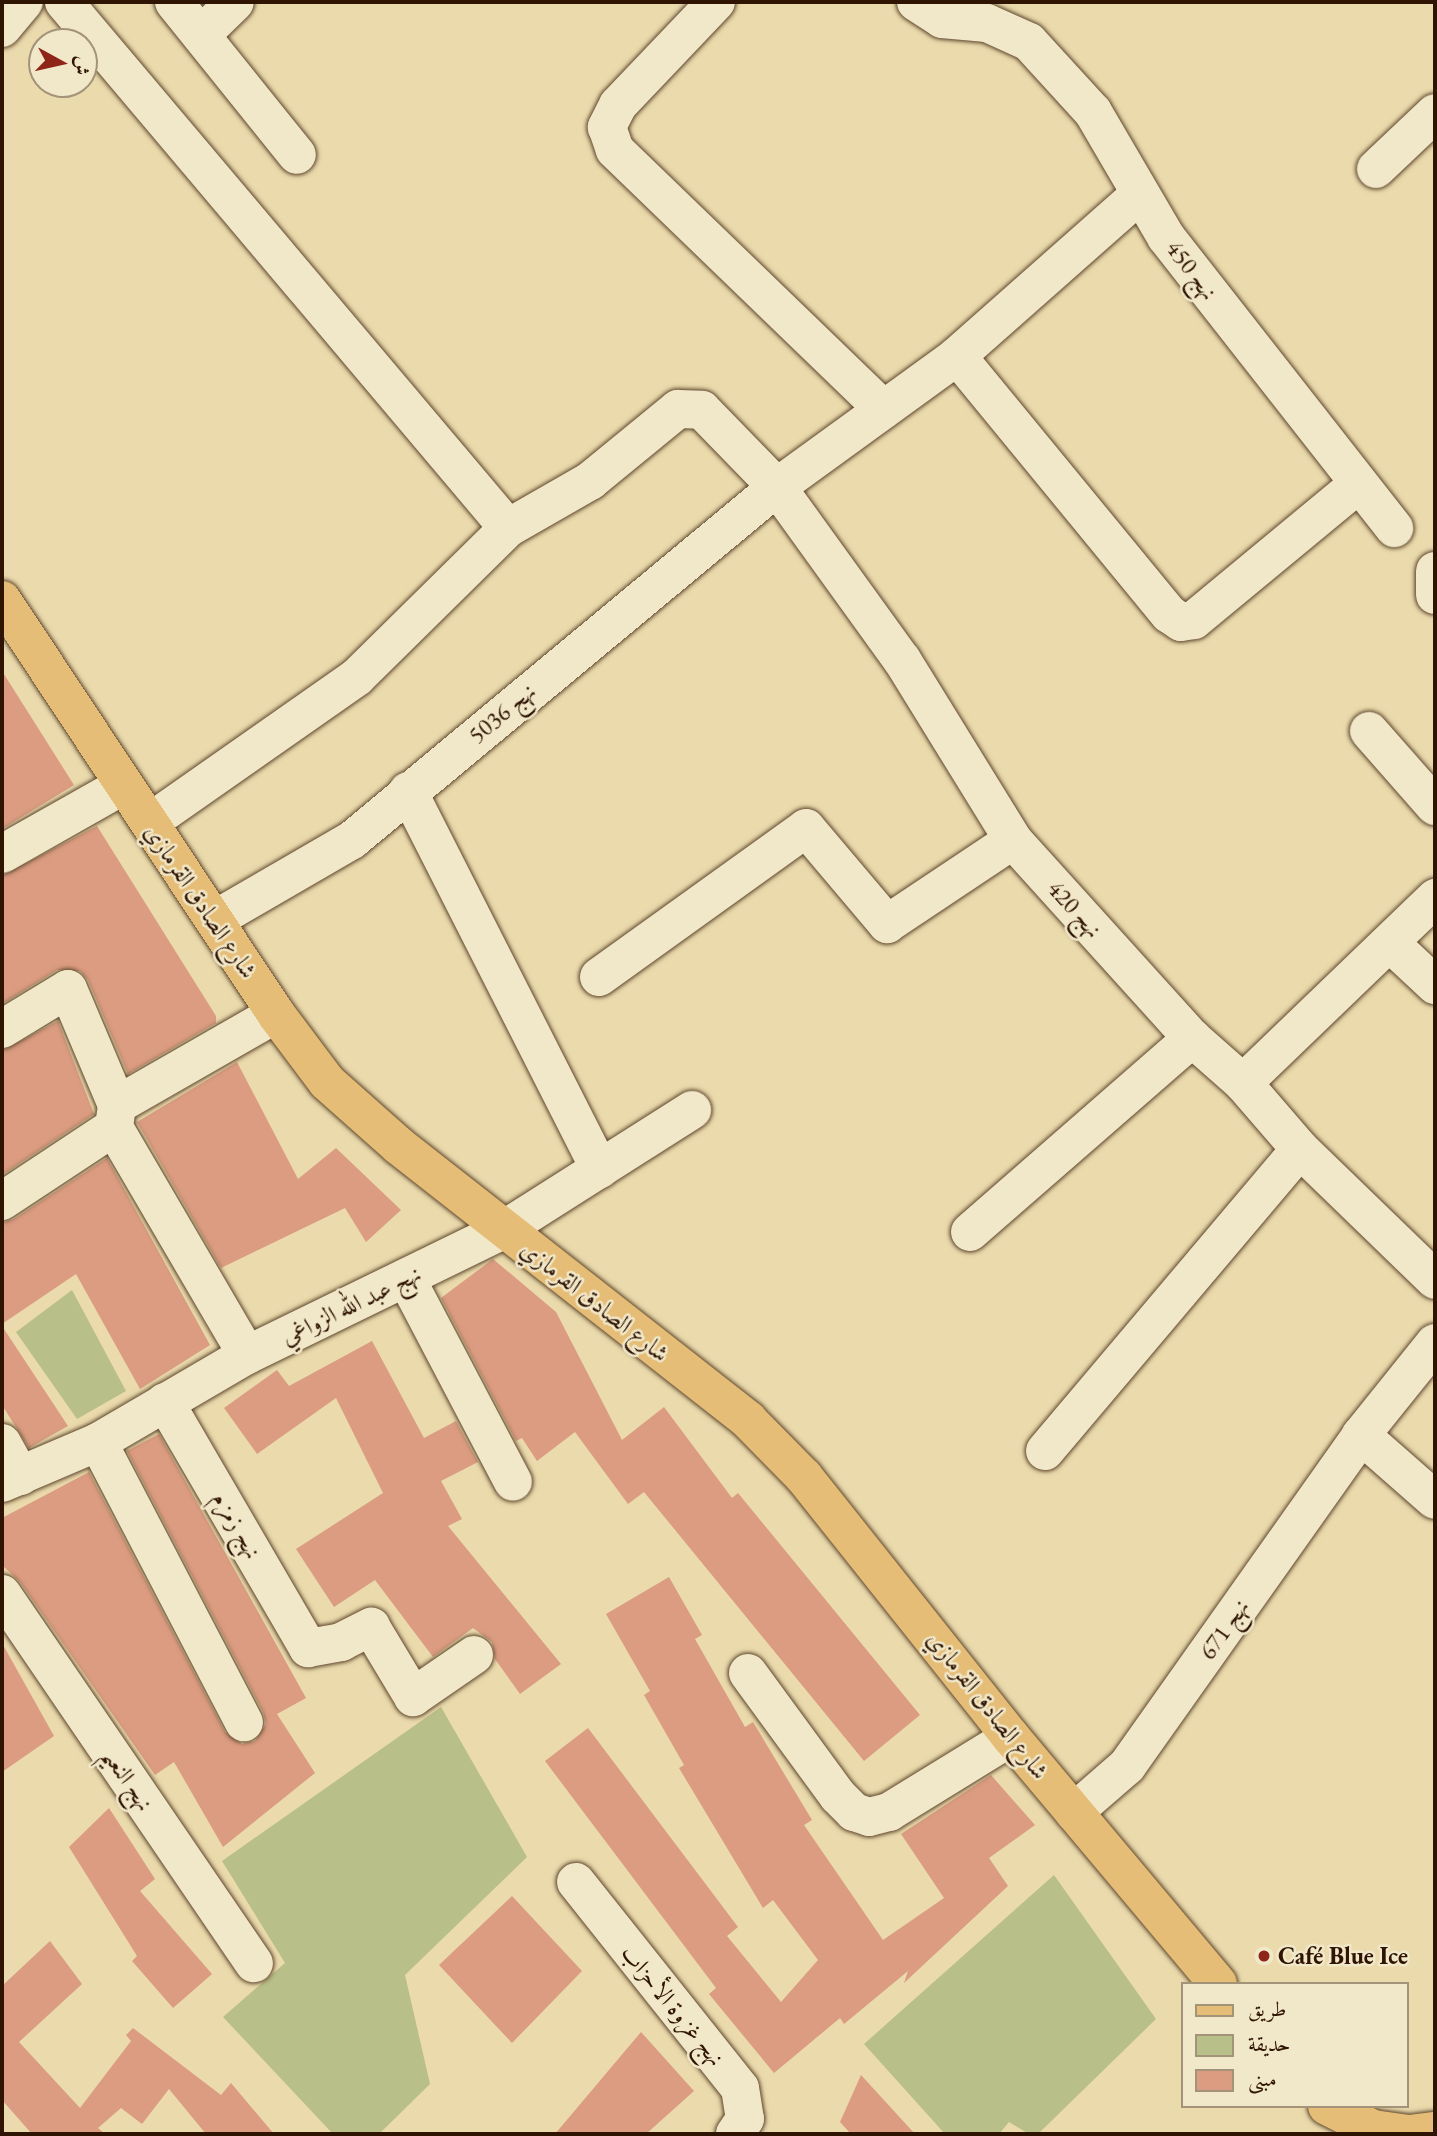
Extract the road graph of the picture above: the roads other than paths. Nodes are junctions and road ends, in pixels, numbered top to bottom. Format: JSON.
{"nodes":[{"id":1,"x":24,"y":2,"type":"edge"},
{"id":2,"x":64,"y":2,"type":"edge"},
{"id":3,"x":174,"y":2,"type":"edge"},
{"id":4,"x":235,"y":2,"type":"edge"},
{"id":5,"x":716,"y":2,"type":"edge"},
{"id":6,"x":916,"y":2,"type":"edge"},
{"id":7,"x":998,"y":12,"type":"edge"},
{"id":8,"x":2,"y":28,"type":"edge"},
{"id":9,"x":201,"y":35,"type":"junction"},
{"id":10,"x":1435,"y":113,"type":"edge"},
{"id":11,"x":297,"y":155,"type":"dead end"},
{"id":12,"x":1376,"y":170,"type":"dead end"},
{"id":13,"x":1140,"y":194,"type":"junction"},
{"id":14,"x":957,"y":356,"type":"junction"},
{"id":15,"x":883,"y":410,"type":"junction"},
{"id":16,"x":1357,"y":485,"type":"junction"},
{"id":17,"x":777,"y":487,"type":"junction"},
{"id":18,"x":508,"y":528,"type":"junction"},
{"id":19,"x":1394,"y":528,"type":"dead end"},
{"id":20,"x":1435,"y":571,"type":"edge"},
{"id":21,"x":1435,"y":595,"type":"edge"},
{"id":22,"x":2,"y":600,"type":"edge"},
{"id":23,"x":1369,"y":731,"type":"dead end"},
{"id":24,"x":124,"y":785,"type":"junction"},
{"id":25,"x":408,"y":791,"type":"junction"},
{"id":26,"x":1435,"y":806,"type":"edge"},
{"id":27,"x":150,"y":822,"type":"junction"},
{"id":28,"x":1013,"y":840,"type":"junction"},
{"id":29,"x":2,"y":854,"type":"edge"},
{"id":30,"x":1435,"y":898,"type":"edge"},
{"id":31,"x":214,"y":919,"type":"junction"},
{"id":32,"x":1390,"y":943,"type":"junction"},
{"id":33,"x":599,"y":977,"type":"dead end"},
{"id":34,"x":1435,"y":985,"type":"edge"},
{"id":35,"x":276,"y":1014,"type":"junction"},
{"id":36,"x":2,"y":1029,"type":"edge"},
{"id":37,"x":1192,"y":1038,"type":"junction"},
{"id":38,"x":1243,"y":1083,"type":"junction"},
{"id":39,"x":692,"y":1110,"type":"dead end"},
{"id":40,"x":116,"y":1116,"type":"junction"},
{"id":41,"x":1300,"y":1149,"type":"junction"},
{"id":42,"x":600,"y":1169,"type":"junction"},
{"id":43,"x":2,"y":1201,"type":"edge"},
{"id":44,"x":503,"y":1230,"type":"junction"},
{"id":45,"x":970,"y":1232,"type":"dead end"},
{"id":46,"x":406,"y":1278,"type":"junction"},
{"id":47,"x":1435,"y":1280,"type":"edge"},
{"id":48,"x":1435,"y":1343,"type":"edge"},
{"id":49,"x":247,"y":1355,"type":"junction"},
{"id":50,"x":165,"y":1402,"type":"junction"},
{"id":51,"x":1361,"y":1435,"type":"junction"},
{"id":52,"x":98,"y":1442,"type":"junction"},
{"id":53,"x":1045,"y":1451,"type":"dead end"},
{"id":54,"x":8,"y":1468,"type":"edge"},
{"id":55,"x":513,"y":1482,"type":"dead end"},
{"id":56,"x":1435,"y":1500,"type":"edge"},
{"id":57,"x":2,"y":1594,"type":"edge"},
{"id":58,"x":474,"y":1655,"type":"dead end"},
{"id":59,"x":748,"y":1673,"type":"dead end"},
{"id":60,"x":244,"y":1722,"type":"dead end"},
{"id":61,"x":1012,"y":1737,"type":"junction"},
{"id":62,"x":1074,"y":1812,"type":"junction"},
{"id":63,"x":576,"y":1882,"type":"dead end"},
{"id":64,"x":254,"y":1963,"type":"dead end"},
{"id":65,"x":1216,"y":1982,"type":"edge"},
{"id":66,"x":1321,"y":2108,"type":"edge"},
{"id":67,"x":1322,"y":2108,"type":"edge"},
{"id":68,"x":1331,"y":2108,"type":"edge"},
{"id":69,"x":1435,"y":2131,"type":"edge"},
{"id":70,"x":735,"y":2134,"type":"edge"},
{"id":71,"x":1328,"y":2134,"type":"edge"},
{"id":72,"x":1343,"y":2134,"type":"edge"}],
"edges":[{"from":1,"to":8,"type":"street"},
{"from":2,"to":18,"type":"street"},
{"from":3,"to":9,"type":"street"},
{"from":4,"to":9,"type":"street"},
{"from":5,"to":15,"type":"street"},
{"from":6,"to":7,"type":"street"},
{"from":7,"to":13,"type":"street","name":"نهج 450"},
{"from":9,"to":11,"type":"street"},
{"from":10,"to":12,"type":"street"},
{"from":13,"to":14,"type":"street","name":"نهج 5036"},
{"from":13,"to":16,"type":"street","name":"نهج 450"},
{"from":14,"to":15,"type":"street","name":"نهج 5036"},
{"from":14,"to":16,"type":"street"},
{"from":15,"to":17,"type":"street","name":"نهج 5036"},
{"from":16,"to":19,"type":"street","name":"نهج 450"},
{"from":17,"to":18,"type":"street","name":"نهج 420"},
{"from":17,"to":25,"type":"street","name":"نهج 5036"},
{"from":17,"to":28,"type":"street","name":"نهج 420"},
{"from":18,"to":27,"type":"street"},
{"from":20,"to":21,"type":"street"},
{"from":22,"to":24,"type":"main road","name":"شارع الصادق القرمازي"},
{"from":23,"to":26,"type":"street"},
{"from":24,"to":27,"type":"main road","name":"شارع الصادق القرمازي"},
{"from":24,"to":29,"type":"street"},
{"from":25,"to":31,"type":"street","name":"نهج 5036"},
{"from":25,"to":42,"type":"street"},
{"from":27,"to":31,"type":"main road","name":"شارع الصادق القرمازي"},
{"from":28,"to":33,"type":"street"},
{"from":28,"to":37,"type":"street","name":"نهج 420"},
{"from":30,"to":32,"type":"street"},
{"from":31,"to":35,"type":"main road","name":"شارع الصادق القرمازي"},
{"from":32,"to":34,"type":"street"},
{"from":32,"to":38,"type":"street"},
{"from":35,"to":40,"type":"street"},
{"from":35,"to":44,"type":"main road","name":"شارع الصادق القرمازي"},
{"from":36,"to":40,"type":"street"},
{"from":37,"to":38,"type":"street","name":"نهج 420"},
{"from":37,"to":45,"type":"street"},
{"from":38,"to":41,"type":"street","name":"نهج 420"},
{"from":39,"to":42,"type":"street","name":"نهج عبد الله الزواغي"},
{"from":40,"to":43,"type":"street"},
{"from":40,"to":49,"type":"street"},
{"from":41,"to":47,"type":"street","name":"نهج 420"},
{"from":41,"to":53,"type":"street"},
{"from":42,"to":44,"type":"street","name":"نهج عبد الله الزواغي"},
{"from":44,"to":46,"type":"street","name":"نهج عبد الله الزواغي"},
{"from":44,"to":61,"type":"main road","name":"شارع الصادق القرمازي"},
{"from":46,"to":49,"type":"street","name":"نهج عبد الله الزواغي"},
{"from":46,"to":55,"type":"street"},
{"from":48,"to":51,"type":"street"},
{"from":49,"to":50,"type":"street","name":"نهج عبد الله الزواغي"},
{"from":50,"to":52,"type":"street","name":"نهج عبد الله الزواغي"},
{"from":50,"to":58,"type":"street","name":"نهج زمزم"},
{"from":51,"to":56,"type":"street"},
{"from":51,"to":62,"type":"street","name":"نهج 671"},
{"from":52,"to":54,"type":"street","name":"نهج عبد الله الزواغي"},
{"from":52,"to":60,"type":"street"},
{"from":57,"to":64,"type":"street","name":"نهج النعيم"},
{"from":59,"to":61,"type":"street"},
{"from":61,"to":62,"type":"main road","name":"شارع الصادق القرمازي"},
{"from":62,"to":65,"type":"main road","name":"شارع الصادق القرمازي"},
{"from":63,"to":70,"type":"street","name":"نهج غزوة الأحزاب"},
{"from":66,"to":71,"type":"main road"},
{"from":67,"to":72,"type":"main road"},
{"from":68,"to":69,"type":"main road"}]}
